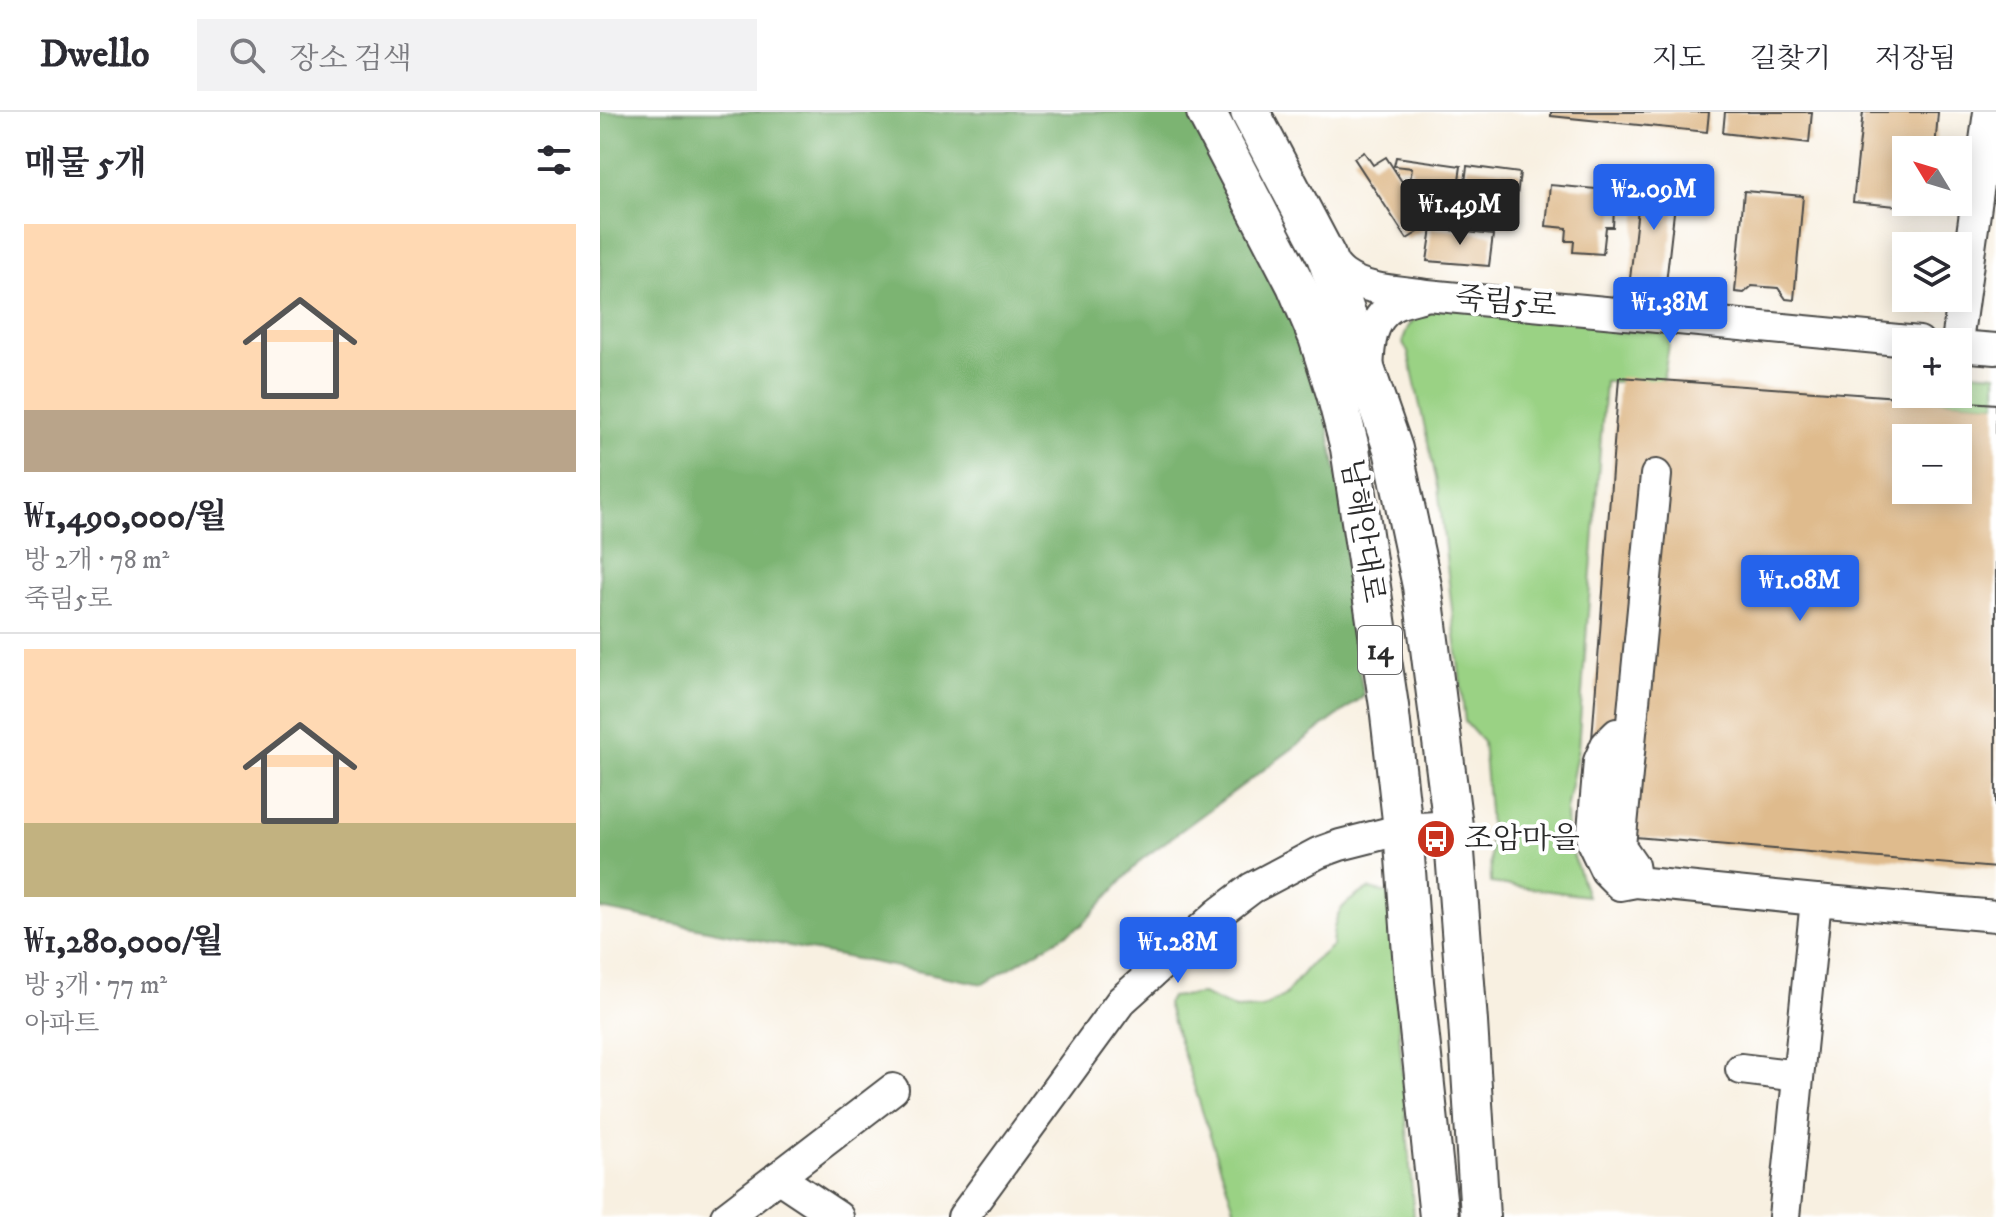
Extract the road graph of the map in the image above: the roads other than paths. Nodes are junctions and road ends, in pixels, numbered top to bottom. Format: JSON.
{"nodes":[{"id":1,"x":1206,"y":112,"type":"edge"},
{"id":2,"x":1251,"y":112,"type":"edge"},
{"id":3,"x":1989,"y":112,"type":"edge"},
{"id":4,"x":1326,"y":256,"type":"junction"},
{"id":5,"x":1427,"y":295,"type":"junction"},
{"id":6,"x":1960,"y":328,"type":"edge"},
{"id":7,"x":1892,"y":339,"type":"edge"},
{"id":8,"x":1972,"y":346,"type":"edge"},
{"id":9,"x":1996,"y":349,"type":"edge"},
{"id":10,"x":1368,"y":381,"type":"junction"},
{"id":11,"x":1656,"y":475,"type":"dead end"},
{"id":12,"x":1617,"y":734,"type":"dead end"},
{"id":13,"x":1453,"y":826,"type":"junction"},
{"id":14,"x":1403,"y":829,"type":"junction"},
{"id":15,"x":1636,"y":882,"type":"junction"},
{"id":16,"x":1816,"y":900,"type":"junction"},
{"id":17,"x":1996,"y":916,"type":"edge"},
{"id":18,"x":1741,"y":1069,"type":"dead end"},
{"id":19,"x":1798,"y":1076,"type":"junction"},
{"id":20,"x":893,"y":1089,"type":"dead end"},
{"id":21,"x":778,"y":1177,"type":"junction"},
{"id":22,"x":726,"y":1217,"type":"edge"},
{"id":23,"x":838,"y":1217,"type":"edge"},
{"id":24,"x":963,"y":1217,"type":"edge"},
{"id":25,"x":1439,"y":1217,"type":"edge"},
{"id":26,"x":1480,"y":1217,"type":"edge"},
{"id":27,"x":1784,"y":1217,"type":"edge"}],
"edges":[{"from":1,"to":14,"type":"main road","name":"남해안대로","number":"14"},
{"from":2,"to":4,"type":"main road","name":"남해안대로","number":"14"},
{"from":3,"to":6,"type":"street"},
{"from":4,"to":5,"type":"street","name":"죽림5로"},
{"from":4,"to":10,"type":"main road","name":"남해안대로","number":"14"},
{"from":5,"to":7,"type":"street","name":"죽림5로"},
{"from":5,"to":10,"type":"street"},
{"from":8,"to":9,"type":"street"},
{"from":10,"to":13,"type":"main road","name":"남해안대로","number":"14"},
{"from":11,"to":15,"type":"street"},
{"from":12,"to":15,"type":"street"},
{"from":13,"to":14,"type":"street"},
{"from":13,"to":26,"type":"main road","name":"남해안대로","number":"14"},
{"from":14,"to":24,"type":"street"},
{"from":14,"to":25,"type":"main road","name":"남해안대로","number":"14"},
{"from":15,"to":16,"type":"street"},
{"from":16,"to":17,"type":"street"},
{"from":16,"to":19,"type":"street"},
{"from":18,"to":19,"type":"street"},
{"from":19,"to":27,"type":"street"},
{"from":20,"to":21,"type":"street"},
{"from":21,"to":22,"type":"street"},
{"from":21,"to":23,"type":"street"}]}
